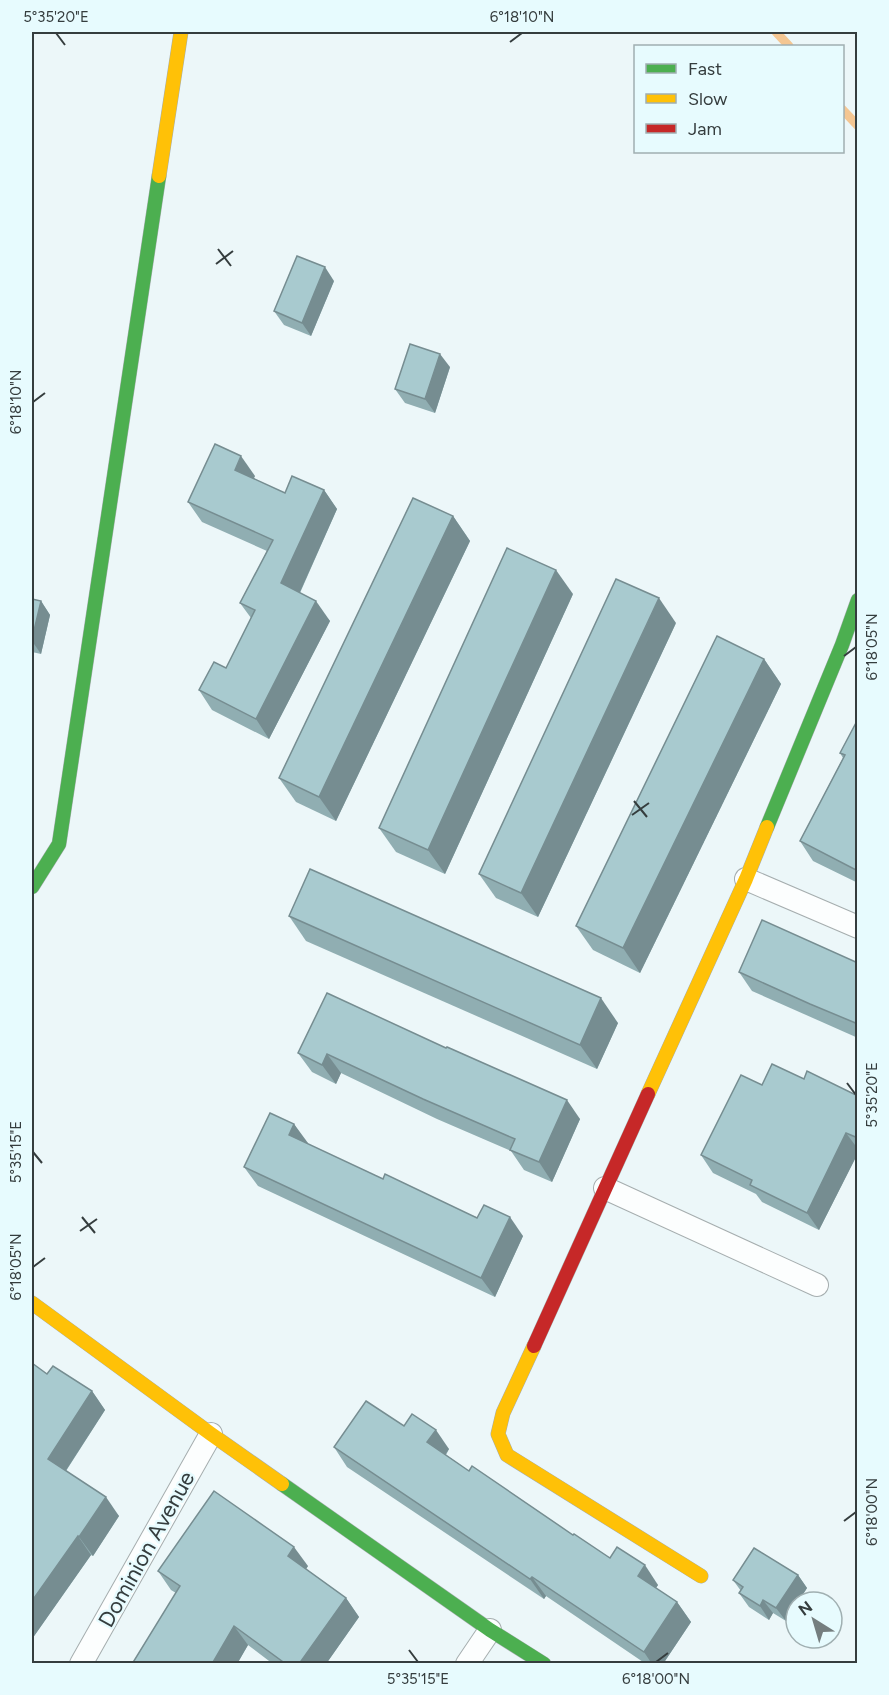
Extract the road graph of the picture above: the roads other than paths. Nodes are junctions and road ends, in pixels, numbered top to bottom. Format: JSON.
{"nodes":[{"id":1,"x":181,"y":32,"type":"edge"},
{"id":2,"x":858,"y":600,"type":"edge"},
{"id":3,"x":850,"y":649,"type":"edge"},
{"id":4,"x":746,"y":879,"type":"junction"},
{"id":5,"x":32,"y":887,"type":"edge"},
{"id":6,"x":858,"y":927,"type":"edge"},
{"id":7,"x":606,"y":1188,"type":"junction"},
{"id":8,"x":817,"y":1284,"type":"dead end"},
{"id":9,"x":32,"y":1303,"type":"edge"},
{"id":10,"x":211,"y":1434,"type":"junction"},
{"id":11,"x":701,"y":1576,"type":"dead end"},
{"id":12,"x":490,"y":1630,"type":"junction"},
{"id":13,"x":81,"y":1664,"type":"edge"},
{"id":14,"x":467,"y":1664,"type":"edge"},
{"id":15,"x":544,"y":1664,"type":"edge"}],
"edges":[{"from":1,"to":5,"type":"street"},
{"from":2,"to":3,"type":"street"},
{"from":3,"to":4,"type":"street"},
{"from":4,"to":6,"type":"street"},
{"from":4,"to":7,"type":"street"},
{"from":7,"to":8,"type":"street"},
{"from":7,"to":11,"type":"street"},
{"from":9,"to":10,"type":"street"},
{"from":10,"to":12,"type":"street"},
{"from":10,"to":13,"type":"street","name":"Dominion Avenue"},
{"from":12,"to":14,"type":"street"},
{"from":12,"to":15,"type":"street"}]}
